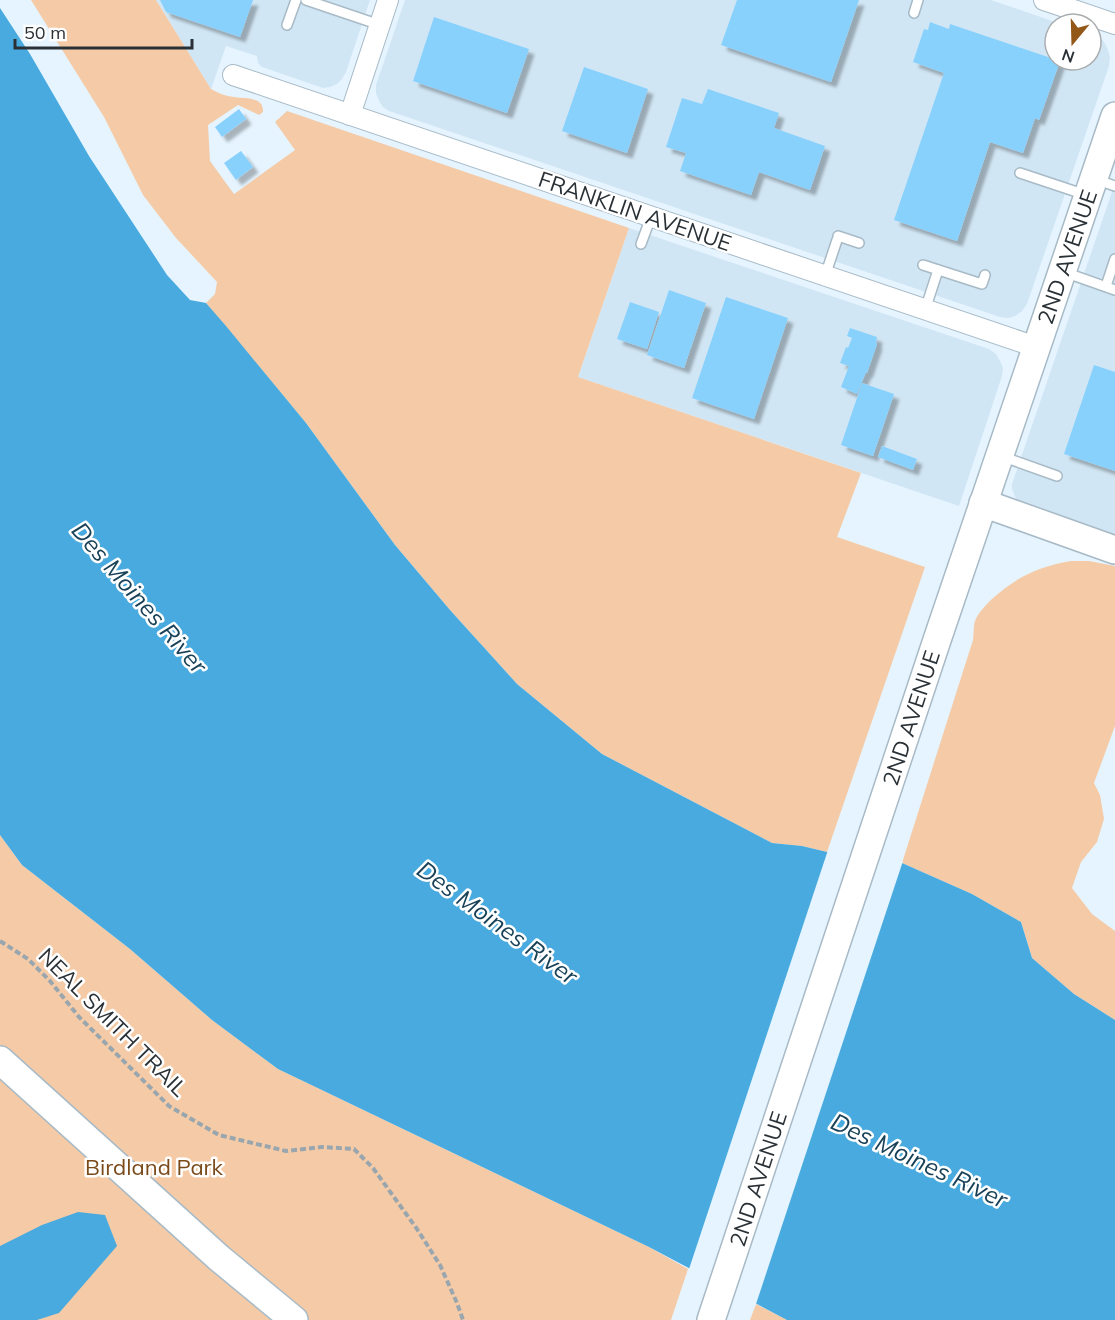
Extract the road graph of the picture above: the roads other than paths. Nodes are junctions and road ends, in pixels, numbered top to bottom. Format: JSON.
{"nodes":[{"id":1,"x":296,"y":0,"type":"edge"},
{"id":2,"x":306,"y":0,"type":"edge"},
{"id":3,"x":388,"y":0,"type":"edge"},
{"id":4,"x":918,"y":0,"type":"edge"},
{"id":5,"x":1044,"y":0,"type":"edge"},
{"id":6,"x":914,"y":13,"type":"dead end"},
{"id":7,"x":1115,"y":24,"type":"edge"},
{"id":8,"x":380,"y":25,"type":"junction"},
{"id":9,"x":287,"y":26,"type":"dead end"},
{"id":10,"x":233,"y":75,"type":"dead end"},
{"id":11,"x":350,"y":115,"type":"junction"},
{"id":12,"x":1114,"y":125,"type":"edge"},
{"id":13,"x":1020,"y":173,"type":"dead end"},
{"id":14,"x":1099,"y":187,"type":"edge"},
{"id":15,"x":651,"y":217,"type":"junction"},
{"id":16,"x":859,"y":243,"type":"dead end"},
{"id":17,"x":641,"y":244,"type":"dead end"},
{"id":18,"x":1115,"y":259,"type":"edge"},
{"id":19,"x":923,"y":265,"type":"dead end"},
{"id":20,"x":938,"y":270,"type":"junction"},
{"id":21,"x":1062,"y":271,"type":"junction"},
{"id":22,"x":985,"y":275,"type":"dead end"},
{"id":23,"x":825,"y":276,"type":"junction"},
{"id":24,"x":1111,"y":288,"type":"edge"},
{"id":25,"x":925,"y":310,"type":"junction"},
{"id":26,"x":1036,"y":347,"type":"junction"},
{"id":27,"x":999,"y":456,"type":"junction"},
{"id":28,"x":1057,"y":476,"type":"dead end"},
{"id":29,"x":983,"y":503,"type":"junction"},
{"id":30,"x":1115,"y":550,"type":"edge"},
{"id":31,"x":0,"y":1060,"type":"edge"},
{"id":32,"x":294,"y":1320,"type":"edge"},
{"id":33,"x":711,"y":1320,"type":"edge"}],
"edges":[{"from":1,"to":9,"type":"lane"},
{"from":2,"to":8,"type":"lane"},
{"from":3,"to":8,"type":"street"},
{"from":4,"to":6,"type":"lane"},
{"from":5,"to":7,"type":"street"},
{"from":8,"to":11,"type":"street"},
{"from":10,"to":11,"type":"street","name":"FRANKLIN AVENUE"},
{"from":11,"to":15,"type":"street","name":"FRANKLIN AVENUE"},
{"from":12,"to":14,"type":"main road","name":"2ND AVENUE"},
{"from":13,"to":14,"type":"lane"},
{"from":14,"to":21,"type":"main road","name":"2ND AVENUE"},
{"from":15,"to":17,"type":"lane"},
{"from":15,"to":23,"type":"street","name":"FRANKLIN AVENUE"},
{"from":16,"to":23,"type":"lane"},
{"from":18,"to":24,"type":"lane"},
{"from":19,"to":20,"type":"lane"},
{"from":20,"to":22,"type":"lane"},
{"from":20,"to":25,"type":"lane"},
{"from":21,"to":24,"type":"lane"},
{"from":21,"to":26,"type":"main road","name":"2ND AVENUE"},
{"from":23,"to":25,"type":"street","name":"FRANKLIN AVENUE"},
{"from":25,"to":26,"type":"street","name":"FRANKLIN AVENUE"},
{"from":26,"to":27,"type":"main road","name":"2ND AVENUE"},
{"from":27,"to":28,"type":"lane"},
{"from":27,"to":29,"type":"main road","name":"2ND AVENUE"},
{"from":29,"to":30,"type":"main road"},
{"from":29,"to":33,"type":"main road","name":"2ND AVENUE"},
{"from":31,"to":32,"type":"main road"}]}
